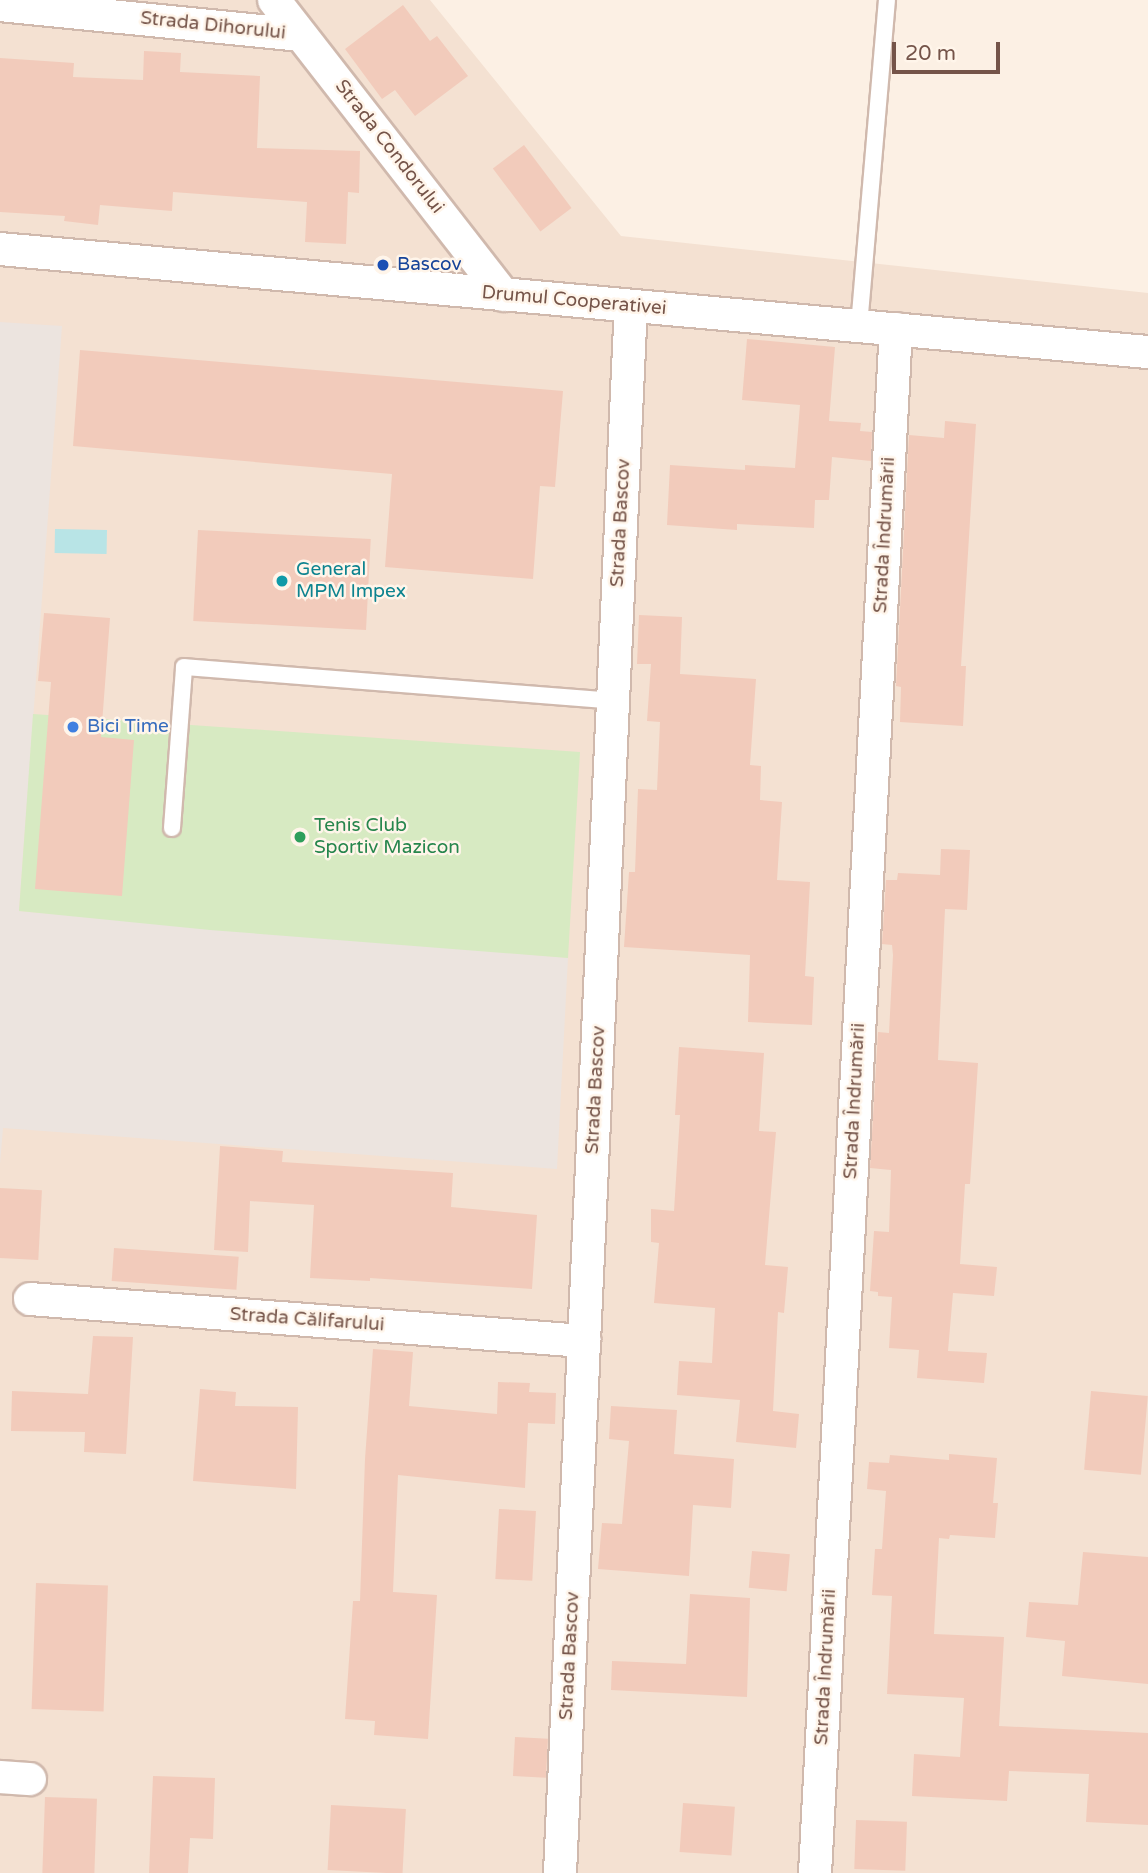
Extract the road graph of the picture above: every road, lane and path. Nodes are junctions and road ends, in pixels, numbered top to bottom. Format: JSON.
{"nodes":[{"id":1,"x":274,"y":0,"type":"edge"},
{"id":2,"x":887,"y":0,"type":"edge"},
{"id":3,"x":0,"y":5,"type":"edge"},
{"id":4,"x":300,"y":35,"type":"junction"},
{"id":5,"x":0,"y":250,"type":"edge"},
{"id":6,"x":504,"y":295,"type":"junction"},
{"id":7,"x":631,"y":306,"type":"junction"},
{"id":8,"x":859,"y":327,"type":"junction"},
{"id":9,"x":896,"y":330,"type":"junction"},
{"id":10,"x":1148,"y":352,"type":"edge"},
{"id":11,"x":613,"y":701,"type":"junction"},
{"id":12,"x":172,"y":828,"type":"dead end"},
{"id":13,"x":30,"y":1300,"type":"dead end"},
{"id":14,"x":584,"y":1341,"type":"junction"},
{"id":15,"x":561,"y":1873,"type":"edge"},
{"id":16,"x":815,"y":1873,"type":"edge"}],
"edges":[{"from":1,"to":4,"type":"street","name":"Strada Condorului"},
{"from":2,"to":8,"type":"lane"},
{"from":3,"to":4,"type":"street","name":"Strada Dihorului"},
{"from":4,"to":6,"type":"street","name":"Strada Condorului"},
{"from":5,"to":6,"type":"street","name":"Drumul Cooperativei"},
{"from":6,"to":7,"type":"street","name":"Drumul Cooperativei"},
{"from":7,"to":8,"type":"street","name":"Drumul Cooperativei"},
{"from":7,"to":11,"type":"street","name":"Strada Bascov"},
{"from":8,"to":9,"type":"street","name":"Drumul Cooperativei"},
{"from":9,"to":10,"type":"street","name":"Drumul Cooperativei"},
{"from":9,"to":16,"type":"street","name":"Strada Îndrumării"},
{"from":11,"to":12,"type":"lane"},
{"from":11,"to":14,"type":"street","name":"Strada Bascov"},
{"from":13,"to":14,"type":"street","name":"Strada Călifarului"},
{"from":14,"to":15,"type":"street","name":"Strada Bascov"}]}
